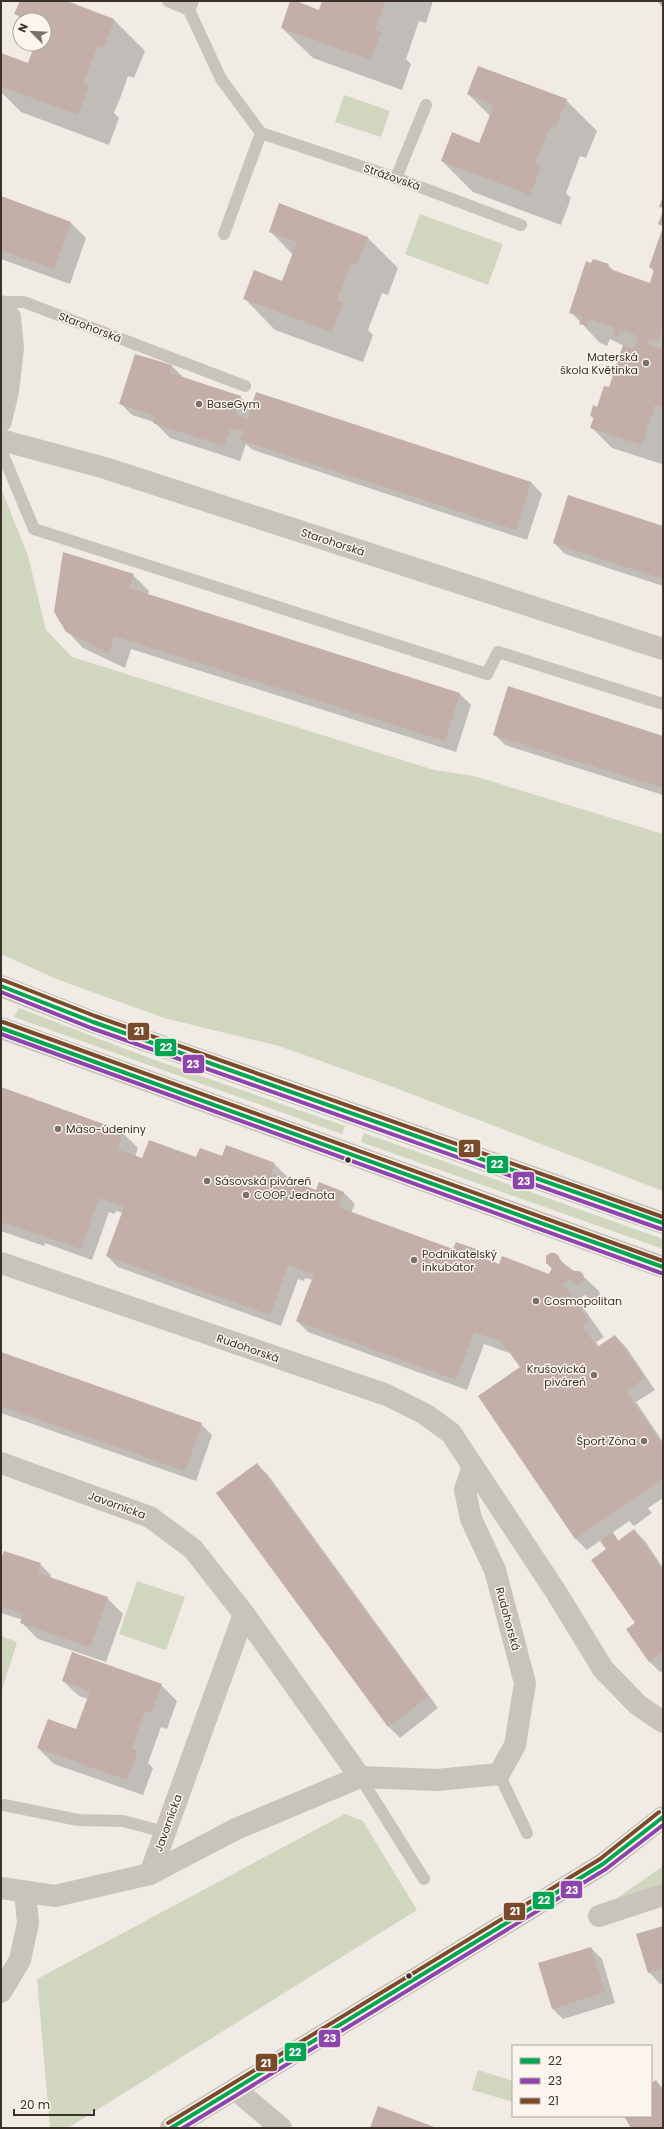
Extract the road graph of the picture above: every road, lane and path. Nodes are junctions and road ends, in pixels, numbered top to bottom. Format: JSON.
{"nodes":[{"id":1,"x":168,"y":1,"type":"edge"},
{"id":2,"x":191,"y":5,"type":"edge"},
{"id":3,"x":426,"y":105,"type":"dead end"},
{"id":4,"x":261,"y":133,"type":"junction"},
{"id":5,"x":396,"y":178,"type":"junction"},
{"id":6,"x":521,"y":225,"type":"dead end"},
{"id":7,"x":224,"y":234,"type":"dead end"},
{"id":8,"x":1,"y":302,"type":"edge"},
{"id":9,"x":1,"y":306,"type":"edge"},
{"id":10,"x":245,"y":386,"type":"dead end"},
{"id":11,"x":5,"y":390,"type":"edge"},
{"id":12,"x":1,"y":421,"type":"edge"},
{"id":13,"x":1,"y":440,"type":"edge"},
{"id":14,"x":1,"y":450,"type":"edge"},
{"id":15,"x":663,"y":649,"type":"edge"},
{"id":16,"x":663,"y":704,"type":"edge"},
{"id":17,"x":1,"y":986,"type":"edge"},
{"id":18,"x":1,"y":1028,"type":"edge"},
{"id":19,"x":663,"y":1223,"type":"edge"},
{"id":20,"x":1,"y":1263,"type":"edge"},
{"id":21,"x":663,"y":1267,"type":"edge"},
{"id":22,"x":1,"y":1463,"type":"edge"},
{"id":23,"x":473,"y":1466,"type":"junction"},
{"id":24,"x":244,"y":1614,"type":"junction"},
{"id":25,"x":663,"y":1722,"type":"edge"},
{"id":26,"x":499,"y":1774,"type":"junction"},
{"id":27,"x":360,"y":1777,"type":"junction"},
{"id":28,"x":4,"y":1805,"type":"dead end"},
{"id":29,"x":663,"y":1818,"type":"edge"},
{"id":30,"x":165,"y":1832,"type":"junction"},
{"id":31,"x":527,"y":1833,"type":"dead end"},
{"id":32,"x":150,"y":1874,"type":"junction"},
{"id":33,"x":424,"y":1878,"type":"dead end"},
{"id":34,"x":10,"y":1892,"type":"edge"},
{"id":35,"x":663,"y":1895,"type":"edge"},
{"id":36,"x":599,"y":1916,"type":"dead end"},
{"id":37,"x":1,"y":1992,"type":"edge"},
{"id":38,"x":235,"y":2089,"type":"junction"},
{"id":39,"x":171,"y":2128,"type":"edge"},
{"id":40,"x":281,"y":2128,"type":"edge"}],
"edges":[{"from":1,"to":2,"type":"lane"},
{"from":2,"to":4,"type":"lane"},
{"from":3,"to":5,"type":"lane"},
{"from":4,"to":5,"type":"lane","name":"Strážovská"},
{"from":4,"to":7,"type":"lane"},
{"from":5,"to":6,"type":"lane","name":"Strážovská"},
{"from":8,"to":10,"type":"lane","name":"Starohorská"},
{"from":9,"to":11,"type":"street"},
{"from":11,"to":12,"type":"street"},
{"from":13,"to":15,"type":"street","name":"Starohorská"},
{"from":14,"to":16,"type":"lane"},
{"from":17,"to":19,"type":"street"},
{"from":18,"to":21,"type":"street"},
{"from":20,"to":23,"type":"street","name":"Rudohorská"},
{"from":22,"to":24,"type":"street","name":"Javornícka"},
{"from":23,"to":25,"type":"street","name":"Rudohorská"},
{"from":23,"to":26,"type":"street","name":"Rudohorská"},
{"from":24,"to":27,"type":"street","name":"Javornícka"},
{"from":24,"to":30,"type":"street","name":"Javornícka"},
{"from":26,"to":27,"type":"street","name":"Javornícka"},
{"from":26,"to":31,"type":"lane"},
{"from":27,"to":32,"type":"street","name":"Javornícka"},
{"from":27,"to":33,"type":"lane"},
{"from":28,"to":30,"type":"lane"},
{"from":29,"to":38,"type":"street"},
{"from":30,"to":32,"type":"street","name":"Javornícka"},
{"from":32,"to":34,"type":"street","name":"Javornícka"},
{"from":34,"to":37,"type":"street"},
{"from":35,"to":36,"type":"street"},
{"from":38,"to":39,"type":"street"},
{"from":38,"to":40,"type":"street"}]}
